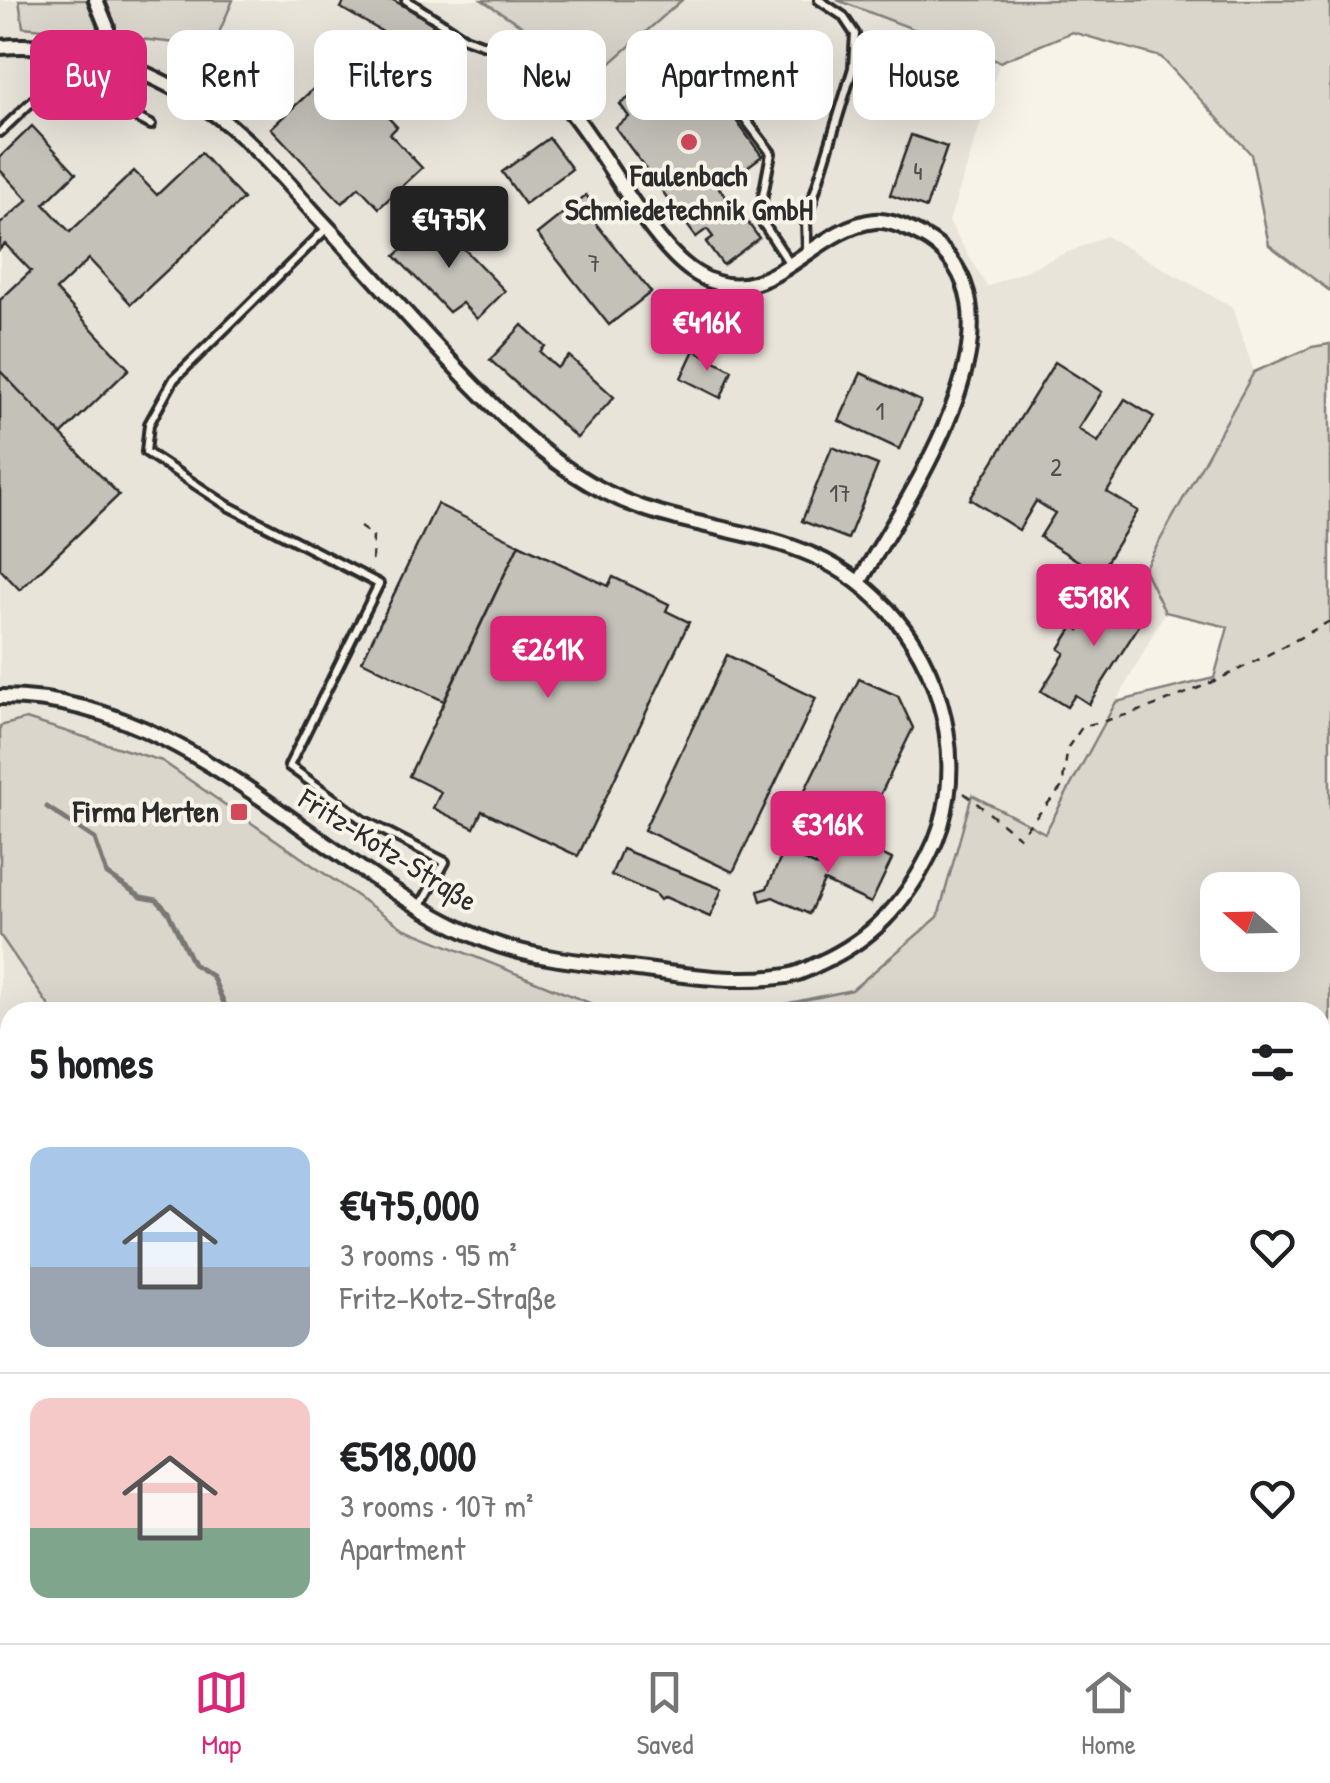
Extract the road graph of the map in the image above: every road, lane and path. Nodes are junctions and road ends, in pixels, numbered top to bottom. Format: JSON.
{"nodes":[{"id":1,"x":96,"y":0,"type":"edge"},
{"id":2,"x":406,"y":0,"type":"edge"},
{"id":3,"x":818,"y":0,"type":"edge"},
{"id":4,"x":107,"y":30,"type":"edge"},
{"id":5,"x":487,"y":46,"type":"edge"},
{"id":6,"x":0,"y":47,"type":"edge"},
{"id":7,"x":30,"y":48,"type":"edge"},
{"id":8,"x":147,"y":75,"type":"edge"},
{"id":9,"x":577,"y":120,"type":"edge"},
{"id":10,"x":746,"y":120,"type":"edge"},
{"id":11,"x":151,"y":125,"type":"dead end"},
{"id":12,"x":0,"y":132,"type":"edge"},
{"id":13,"x":328,"y":228,"type":"junction"},
{"id":14,"x":807,"y":253,"type":"junction"},
{"id":15,"x":791,"y":265,"type":"junction"},
{"id":16,"x":360,"y":528,"type":"dead end"},
{"id":17,"x":368,"y":579,"type":"junction"},
{"id":18,"x":860,"y":581,"type":"junction"},
{"id":19,"x":1330,"y":621,"type":"edge"},
{"id":20,"x":0,"y":697,"type":"edge"},
{"id":21,"x":948,"y":780,"type":"junction"},
{"id":22,"x":421,"y":905,"type":"junction"}],
"edges":[{"from":1,"to":4,"type":"street"},
{"from":2,"to":5,"type":"lane"},
{"from":3,"to":14,"type":"lane"},
{"from":6,"to":7,"type":"street","name":"Fritz-Kotz-Straße"},
{"from":8,"to":13,"type":"street","name":"Fritz-Kotz-Straße"},
{"from":9,"to":15,"type":"street"},
{"from":10,"to":15,"type":"lane"},
{"from":11,"to":12,"type":"lane"},
{"from":13,"to":17,"type":"lane"},
{"from":13,"to":18,"type":"street","name":"Fritz-Kotz-Straße"},
{"from":14,"to":15,"type":"street"},
{"from":14,"to":18,"type":"street"},
{"from":16,"to":17,"type":"path"},
{"from":17,"to":22,"type":"lane"},
{"from":18,"to":21,"type":"street","name":"Fritz-Kotz-Straße"},
{"from":19,"to":21,"type":"path"},
{"from":20,"to":22,"type":"street","name":"Fritz-Kotz-Straße"},
{"from":21,"to":22,"type":"street","name":"Fritz-Kotz-Straße"}]}
